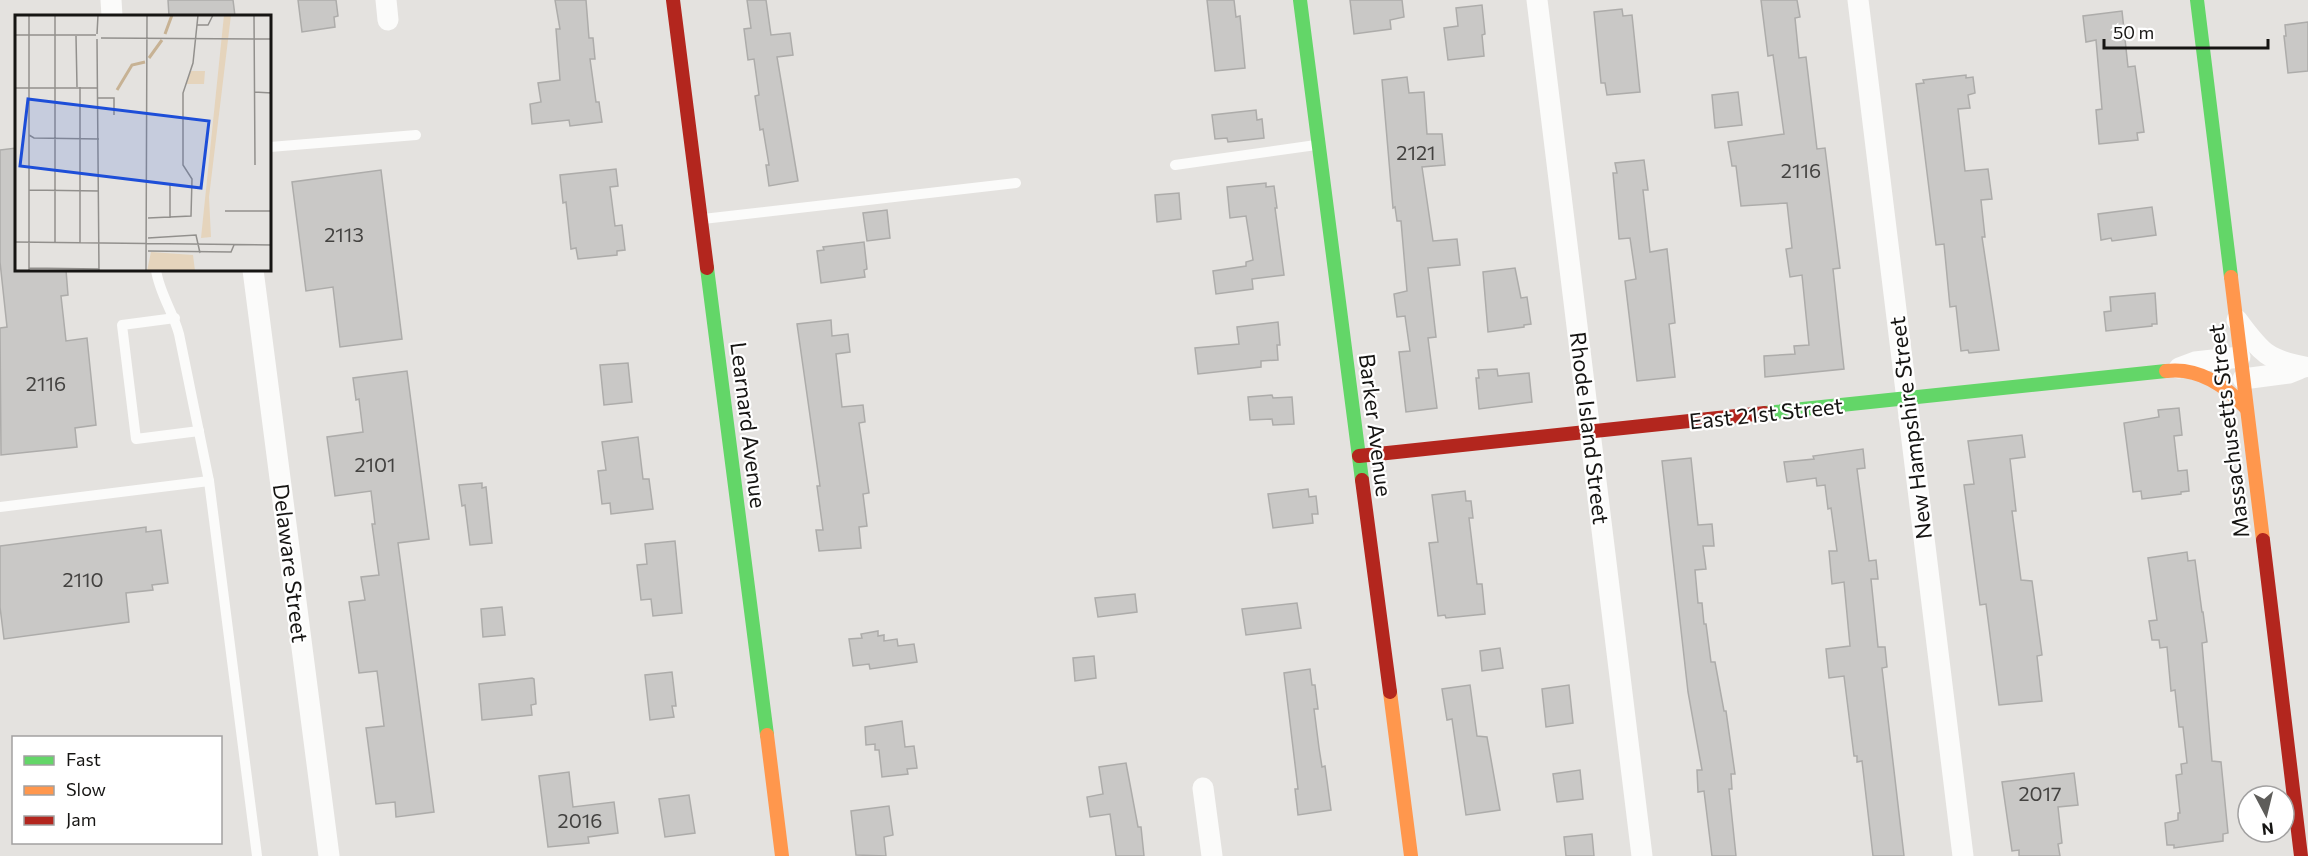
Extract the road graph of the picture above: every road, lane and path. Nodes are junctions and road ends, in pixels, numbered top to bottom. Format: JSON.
{"nodes":[{"id":1,"x":111,"y":0,"type":"edge"},
{"id":2,"x":673,"y":0,"type":"edge"},
{"id":3,"x":1300,"y":0,"type":"edge"},
{"id":4,"x":1537,"y":0,"type":"edge"},
{"id":5,"x":1858,"y":0,"type":"edge"},
{"id":6,"x":2197,"y":0,"type":"edge"},
{"id":7,"x":112,"y":15,"type":"edge"},
{"id":8,"x":416,"y":135,"type":"dead end"},
{"id":9,"x":1319,"y":145,"type":"junction"},
{"id":10,"x":272,"y":147,"type":"edge"},
{"id":11,"x":1175,"y":165,"type":"dead end"},
{"id":12,"x":1016,"y":183,"type":"dead end"},
{"id":13,"x":701,"y":220,"type":"junction"},
{"id":14,"x":156,"y":272,"type":"edge"},
{"id":15,"x":253,"y":272,"type":"edge"},
{"id":16,"x":175,"y":318,"type":"junction"},
{"id":17,"x":2235,"y":319,"type":"junction"},
{"id":18,"x":2240,"y":357,"type":"junction"},
{"id":19,"x":2306,"y":367,"type":"edge"},
{"id":20,"x":2172,"y":370,"type":"junction"},
{"id":21,"x":2243,"y":379,"type":"junction"},
{"id":22,"x":1907,"y":398,"type":"junction"},
{"id":23,"x":2247,"y":408,"type":"junction"},
{"id":24,"x":199,"y":431,"type":"junction"},
{"id":25,"x":1590,"y":432,"type":"junction"},
{"id":26,"x":1359,"y":456,"type":"junction"},
{"id":27,"x":209,"y":481,"type":"junction"},
{"id":28,"x":0,"y":507,"type":"edge"},
{"id":29,"x":1203,"y":788,"type":"dead end"},
{"id":30,"x":257,"y":856,"type":"edge"},
{"id":31,"x":328,"y":856,"type":"edge"},
{"id":32,"x":782,"y":856,"type":"edge"},
{"id":33,"x":1212,"y":856,"type":"edge"},
{"id":34,"x":1411,"y":856,"type":"edge"},
{"id":35,"x":1642,"y":856,"type":"edge"},
{"id":36,"x":1963,"y":856,"type":"edge"},
{"id":37,"x":2301,"y":856,"type":"edge"}],
"edges":[{"from":1,"to":7,"type":"street"},
{"from":2,"to":13,"type":"street","name":"Learnard Avenue"},
{"from":3,"to":9,"type":"street","name":"Barker Avenue"},
{"from":4,"to":25,"type":"street","name":"Rhode Island Street"},
{"from":5,"to":22,"type":"street","name":"New Hampshire Street"},
{"from":6,"to":17,"type":"street","name":"Massachusetts Street"},
{"from":8,"to":10,"type":"lane"},
{"from":9,"to":11,"type":"lane"},
{"from":9,"to":26,"type":"street","name":"Barker Avenue"},
{"from":12,"to":13,"type":"lane"},
{"from":13,"to":32,"type":"street","name":"Learnard Avenue"},
{"from":14,"to":16,"type":"lane"},
{"from":15,"to":31,"type":"street","name":"Delaware Street"},
{"from":16,"to":24,"type":"lane"},
{"from":16,"to":24,"type":"lane"},
{"from":17,"to":18,"type":"street","name":"Massachusetts Street"},
{"from":17,"to":19,"type":"street"},
{"from":18,"to":20,"type":"street","name":"East 21st Street"},
{"from":18,"to":21,"type":"street","name":"Massachusetts Street"},
{"from":19,"to":21,"type":"street"},
{"from":20,"to":22,"type":"street","name":"East 21st Street"},
{"from":20,"to":23,"type":"street","name":"East 21st Street"},
{"from":21,"to":23,"type":"street","name":"Massachusetts Street"},
{"from":22,"to":25,"type":"street","name":"East 21st Street"},
{"from":22,"to":36,"type":"street","name":"New Hampshire Street"},
{"from":23,"to":37,"type":"street","name":"Massachusetts Street"},
{"from":24,"to":27,"type":"lane"},
{"from":25,"to":26,"type":"street","name":"East 21st Street"},
{"from":25,"to":35,"type":"street","name":"Rhode Island Street"},
{"from":26,"to":34,"type":"street","name":"Barker Avenue"},
{"from":27,"to":28,"type":"lane"},
{"from":27,"to":30,"type":"lane"},
{"from":29,"to":33,"type":"street"}]}
